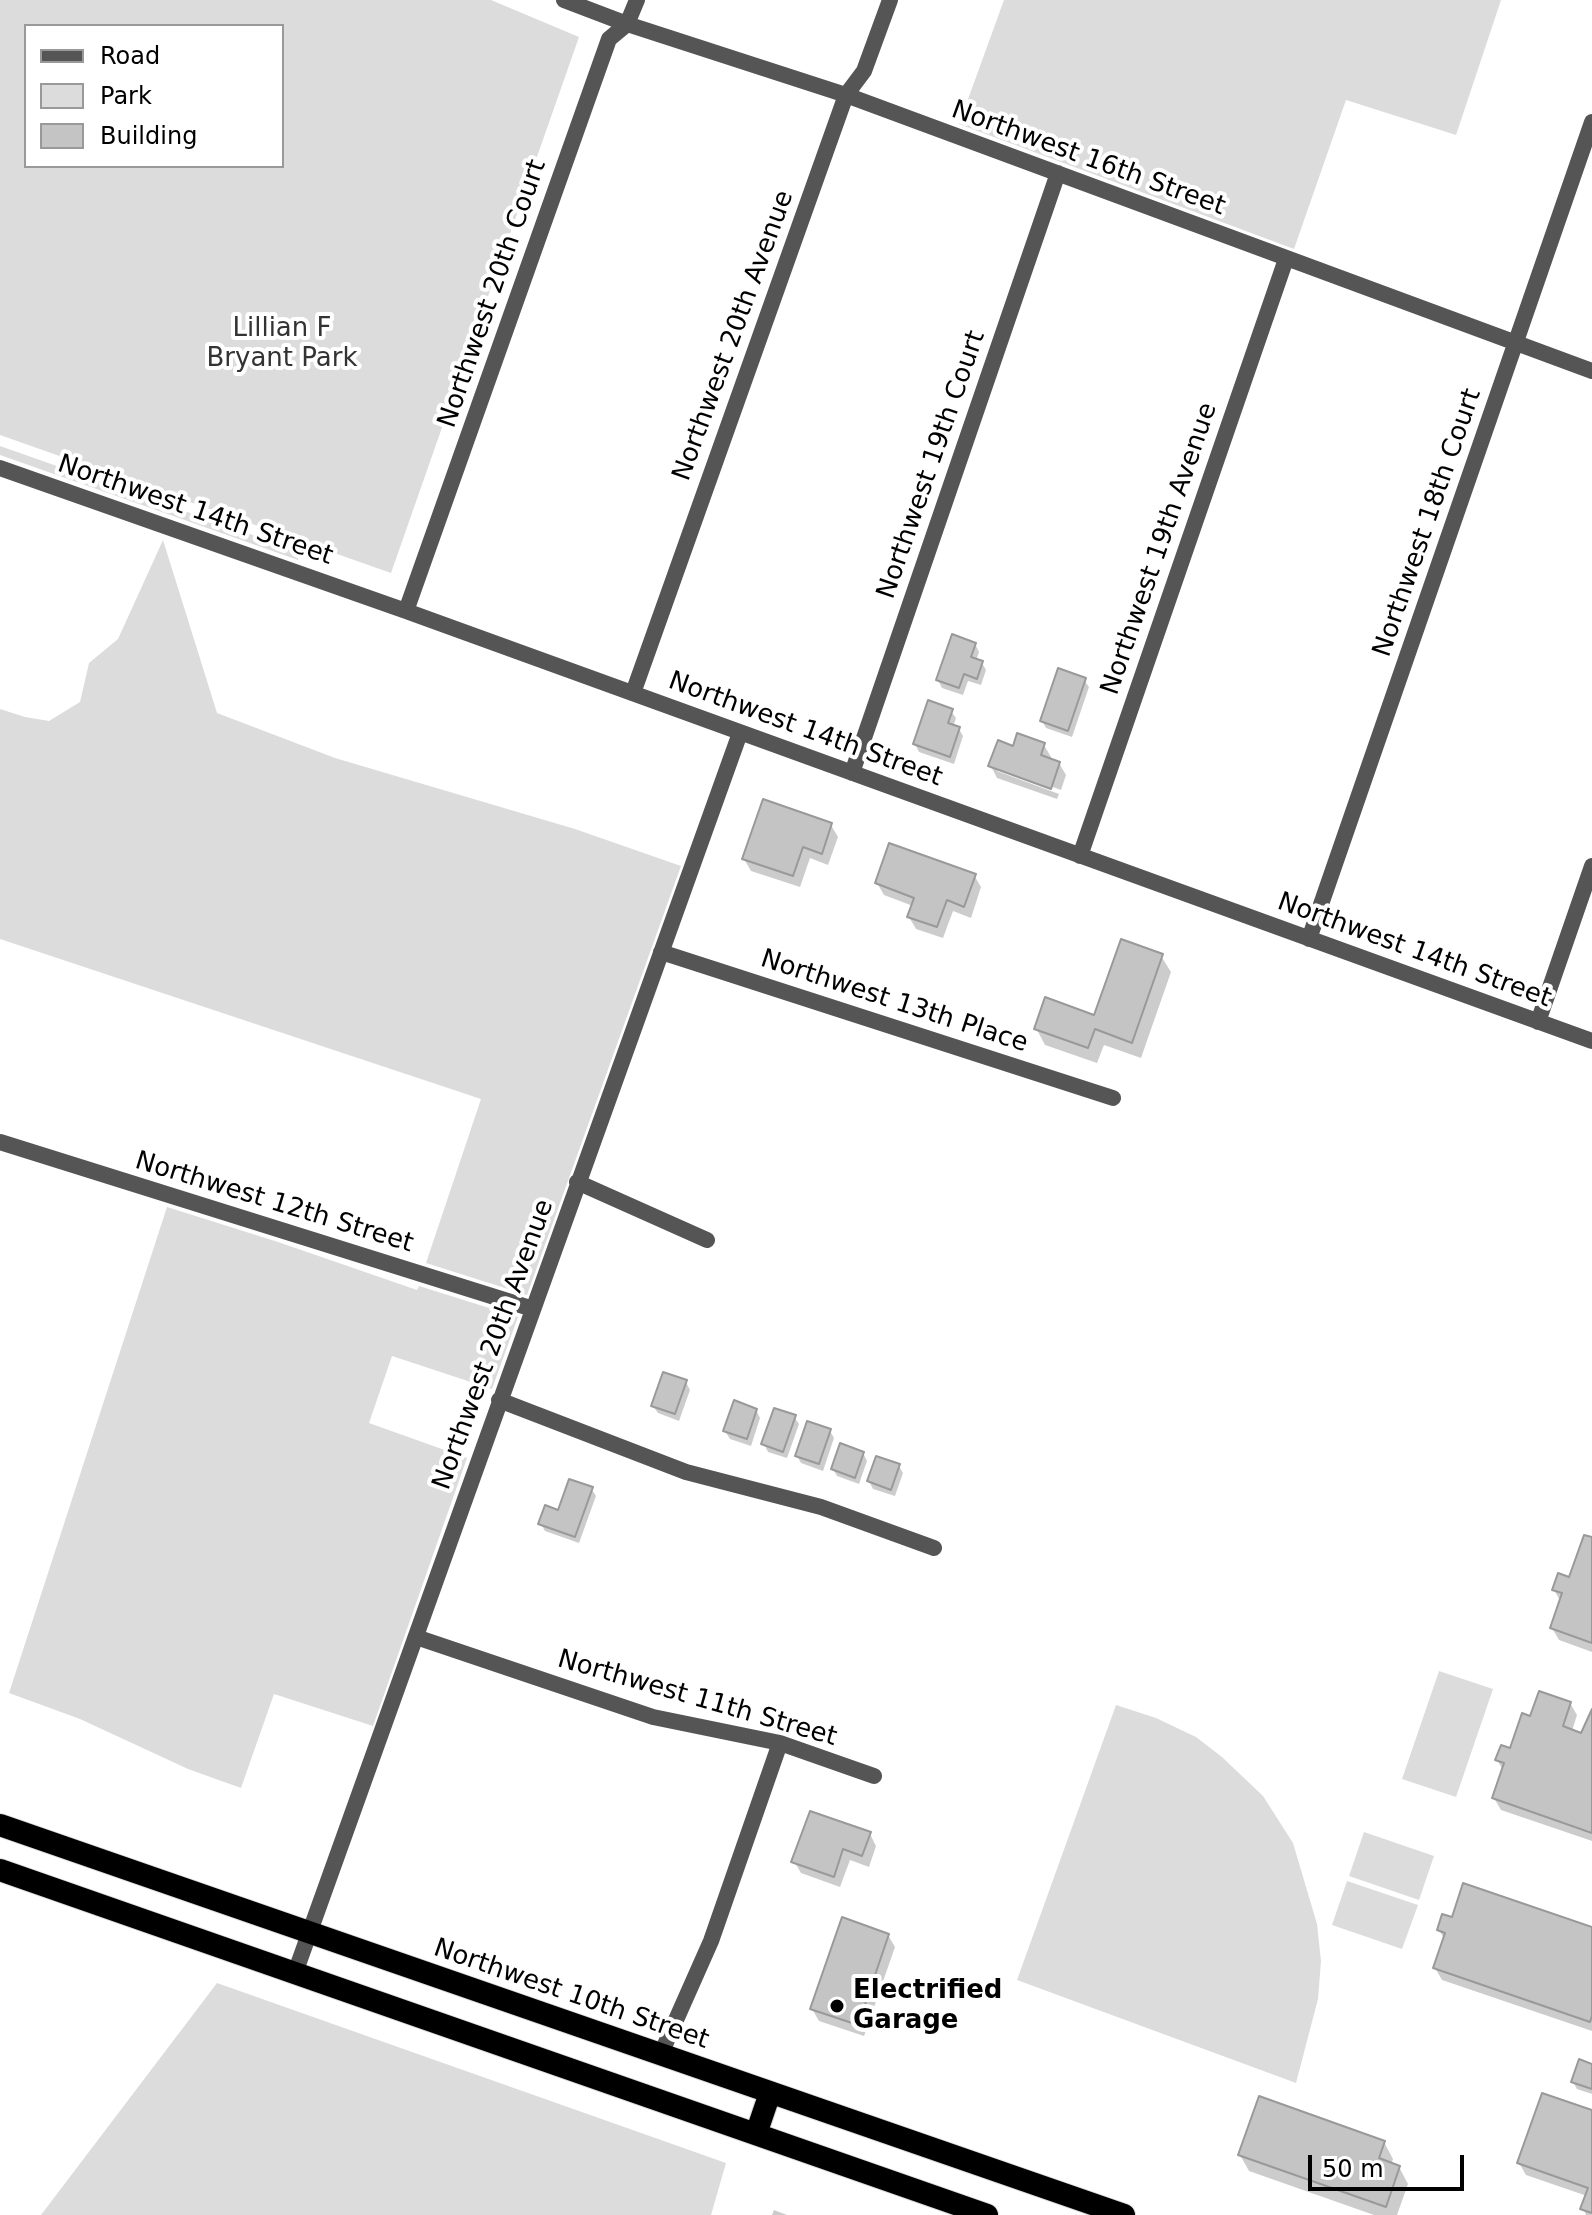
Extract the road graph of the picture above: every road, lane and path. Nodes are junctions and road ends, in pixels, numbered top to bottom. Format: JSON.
{"nodes":[{"id":1,"x":564,"y":0,"type":"edge"},
{"id":2,"x":637,"y":0,"type":"edge"},
{"id":3,"x":890,"y":0,"type":"edge"},
{"id":4,"x":627,"y":24,"type":"junction"},
{"id":5,"x":846,"y":95,"type":"junction"},
{"id":6,"x":1592,"y":122,"type":"edge"},
{"id":7,"x":1058,"y":173,"type":"junction"},
{"id":8,"x":1286,"y":259,"type":"junction"},
{"id":9,"x":1516,"y":345,"type":"junction"},
{"id":10,"x":1592,"y":371,"type":"edge"},
{"id":11,"x":0,"y":468,"type":"edge"},
{"id":12,"x":406,"y":611,"type":"junction"},
{"id":13,"x":633,"y":693,"type":"junction"},
{"id":14,"x":740,"y":733,"type":"junction"},
{"id":15,"x":852,"y":773,"type":"junction"},
{"id":16,"x":1080,"y":856,"type":"junction"},
{"id":17,"x":1592,"y":866,"type":"edge"},
{"id":18,"x":1309,"y":939,"type":"junction"},
{"id":19,"x":661,"y":952,"type":"junction"},
{"id":20,"x":1538,"y":1022,"type":"junction"},
{"id":21,"x":1592,"y":1041,"type":"edge"},
{"id":22,"x":1113,"y":1098,"type":"dead end"},
{"id":23,"x":0,"y":1142,"type":"edge"},
{"id":24,"x":577,"y":1182,"type":"junction"},
{"id":25,"x":707,"y":1240,"type":"dead end"},
{"id":26,"x":533,"y":1309,"type":"junction"},
{"id":27,"x":499,"y":1400,"type":"junction"},
{"id":28,"x":934,"y":1548,"type":"dead end"},
{"id":29,"x":416,"y":1637,"type":"junction"},
{"id":30,"x":780,"y":1743,"type":"junction"},
{"id":31,"x":874,"y":1776,"type":"dead end"},
{"id":32,"x":0,"y":1825,"type":"edge"},
{"id":33,"x":0,"y":1870,"type":"edge"},
{"id":34,"x":308,"y":1934,"type":"junction"},
{"id":35,"x":295,"y":1973,"type":"junction"},
{"id":36,"x":660,"y":2056,"type":"junction"},
{"id":37,"x":770,"y":2093,"type":"junction"},
{"id":38,"x":756,"y":2134,"type":"junction"},
{"id":39,"x":987,"y":2215,"type":"edge"},
{"id":40,"x":1124,"y":2215,"type":"edge"}],
"edges":[{"from":1,"to":4,"type":"street","name":"Northwest 16th Street"},
{"from":2,"to":4,"type":"street","name":"Northwest 20th Court"},
{"from":3,"to":5,"type":"street","name":"Northwest 20th Avenue"},
{"from":4,"to":5,"type":"street","name":"Northwest 16th Street"},
{"from":4,"to":12,"type":"street","name":"Northwest 20th Court"},
{"from":5,"to":7,"type":"street","name":"Northwest 16th Street"},
{"from":5,"to":13,"type":"street","name":"Northwest 20th Avenue"},
{"from":6,"to":9,"type":"street","name":"Northwest 18th Court"},
{"from":7,"to":8,"type":"street","name":"Northwest 16th Street"},
{"from":7,"to":15,"type":"street","name":"Northwest 19th Court"},
{"from":8,"to":9,"type":"street","name":"Northwest 16th Street"},
{"from":8,"to":16,"type":"street","name":"Northwest 19th Avenue"},
{"from":9,"to":10,"type":"street","name":"Northwest 16th Street"},
{"from":9,"to":18,"type":"street","name":"Northwest 18th Court"},
{"from":11,"to":12,"type":"street","name":"Northwest 14th Street"},
{"from":12,"to":13,"type":"street","name":"Northwest 14th Street"},
{"from":13,"to":14,"type":"street","name":"Northwest 14th Street"},
{"from":14,"to":15,"type":"street","name":"Northwest 14th Street"},
{"from":14,"to":19,"type":"street","name":"Northwest 20th Avenue"},
{"from":15,"to":16,"type":"street","name":"Northwest 14th Street"},
{"from":16,"to":18,"type":"street","name":"Northwest 14th Street"},
{"from":17,"to":20,"type":"street"},
{"from":18,"to":20,"type":"street","name":"Northwest 14th Street"},
{"from":19,"to":22,"type":"street","name":"Northwest 13th Place"},
{"from":19,"to":24,"type":"street","name":"Northwest 20th Avenue"},
{"from":20,"to":21,"type":"street","name":"Northwest 14th Street"},
{"from":23,"to":26,"type":"street","name":"Northwest 12th Street"},
{"from":24,"to":25,"type":"street"},
{"from":24,"to":26,"type":"street","name":"Northwest 20th Avenue"},
{"from":26,"to":27,"type":"street","name":"Northwest 20th Avenue"},
{"from":27,"to":28,"type":"street"},
{"from":27,"to":29,"type":"street","name":"Northwest 20th Avenue"},
{"from":29,"to":30,"type":"street","name":"Northwest 11th Street"},
{"from":29,"to":34,"type":"street","name":"Northwest 20th Avenue"},
{"from":30,"to":31,"type":"street","name":"Northwest 11th Street"},
{"from":30,"to":36,"type":"street"},
{"from":32,"to":34,"type":"highway","name":"Northwest 10th Street"},
{"from":33,"to":35,"type":"highway"},
{"from":34,"to":35,"type":"street","name":"Northwest 20th Avenue"},
{"from":34,"to":36,"type":"highway","name":"Northwest 10th Street"},
{"from":35,"to":38,"type":"highway"},
{"from":36,"to":37,"type":"highway","name":"Northwest 10th Street"},
{"from":37,"to":38,"type":"highway"},
{"from":37,"to":40,"type":"highway","name":"Northwest 10th Street"},
{"from":38,"to":39,"type":"highway"}]}
